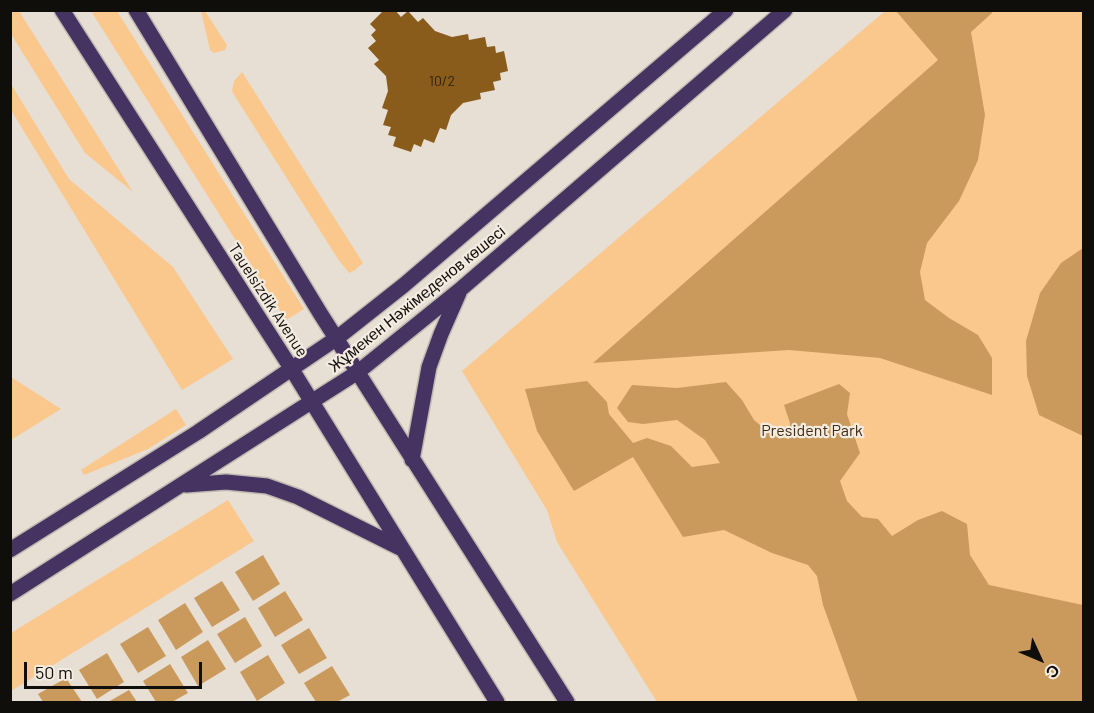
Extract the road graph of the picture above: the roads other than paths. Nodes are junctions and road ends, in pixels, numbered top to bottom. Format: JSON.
{"nodes":[{"id":1,"x":62,"y":10,"type":"edge"},
{"id":2,"x":136,"y":10,"type":"edge"},
{"id":3,"x":726,"y":10,"type":"edge"},
{"id":4,"x":773,"y":10,"type":"edge"},
{"id":5,"x":784,"y":10,"type":"edge"},
{"id":6,"x":754,"y":37,"type":"junction"},
{"id":7,"x":462,"y":288,"type":"junction"},
{"id":8,"x":337,"y":339,"type":"junction"},
{"id":9,"x":291,"y":368,"type":"junction"},
{"id":10,"x":358,"y":372,"type":"junction"},
{"id":11,"x":311,"y":403,"type":"junction"},
{"id":12,"x":412,"y":460,"type":"junction"},
{"id":13,"x":183,"y":485,"type":"junction"},
{"id":14,"x":401,"y":549,"type":"junction"},
{"id":15,"x":10,"y":550,"type":"edge"},
{"id":16,"x":10,"y":594,"type":"edge"},
{"id":17,"x":497,"y":702,"type":"edge"},
{"id":18,"x":567,"y":702,"type":"edge"}],
"edges":[{"from":1,"to":9,"type":"main road","name":"Tauelsizdik Avenue"},
{"from":2,"to":8,"type":"main road"},
{"from":3,"to":8,"type":"main road","name":"Жұмекен Нәжімеденов көшесі"},
{"from":4,"to":6,"type":"main road"},
{"from":5,"to":6,"type":"main road","name":"Жұмекен Нәжімеденов көшесі"},
{"from":6,"to":7,"type":"main road","name":"Жұмекен Нәжімеденов көшесі"},
{"from":7,"to":10,"type":"main road","name":"Жұмекен Нәжімеденов көшесі"},
{"from":7,"to":12,"type":"main road"},
{"from":8,"to":9,"type":"main road","name":"Жұмекен Нәжімеденов көшесі"},
{"from":8,"to":10,"type":"main road"},
{"from":9,"to":11,"type":"main road","name":"Tauelsizdik Avenue"},
{"from":9,"to":15,"type":"main road","name":"Жұмекен Нәжімеденов көшесі"},
{"from":10,"to":11,"type":"main road","name":"Жұмекен Нәжімеденов көшесі"},
{"from":10,"to":12,"type":"main road"},
{"from":11,"to":13,"type":"main road","name":"Жұмекен Нәжімеденов көшесі"},
{"from":11,"to":14,"type":"main road","name":"Tauelsizdik Avenue"},
{"from":12,"to":18,"type":"main road"},
{"from":13,"to":14,"type":"main road"},
{"from":13,"to":16,"type":"main road","name":"Жұмекен Нәжімеденов көшесі"},
{"from":14,"to":17,"type":"main road","name":"Tauelsizdik Avenue"}]}
